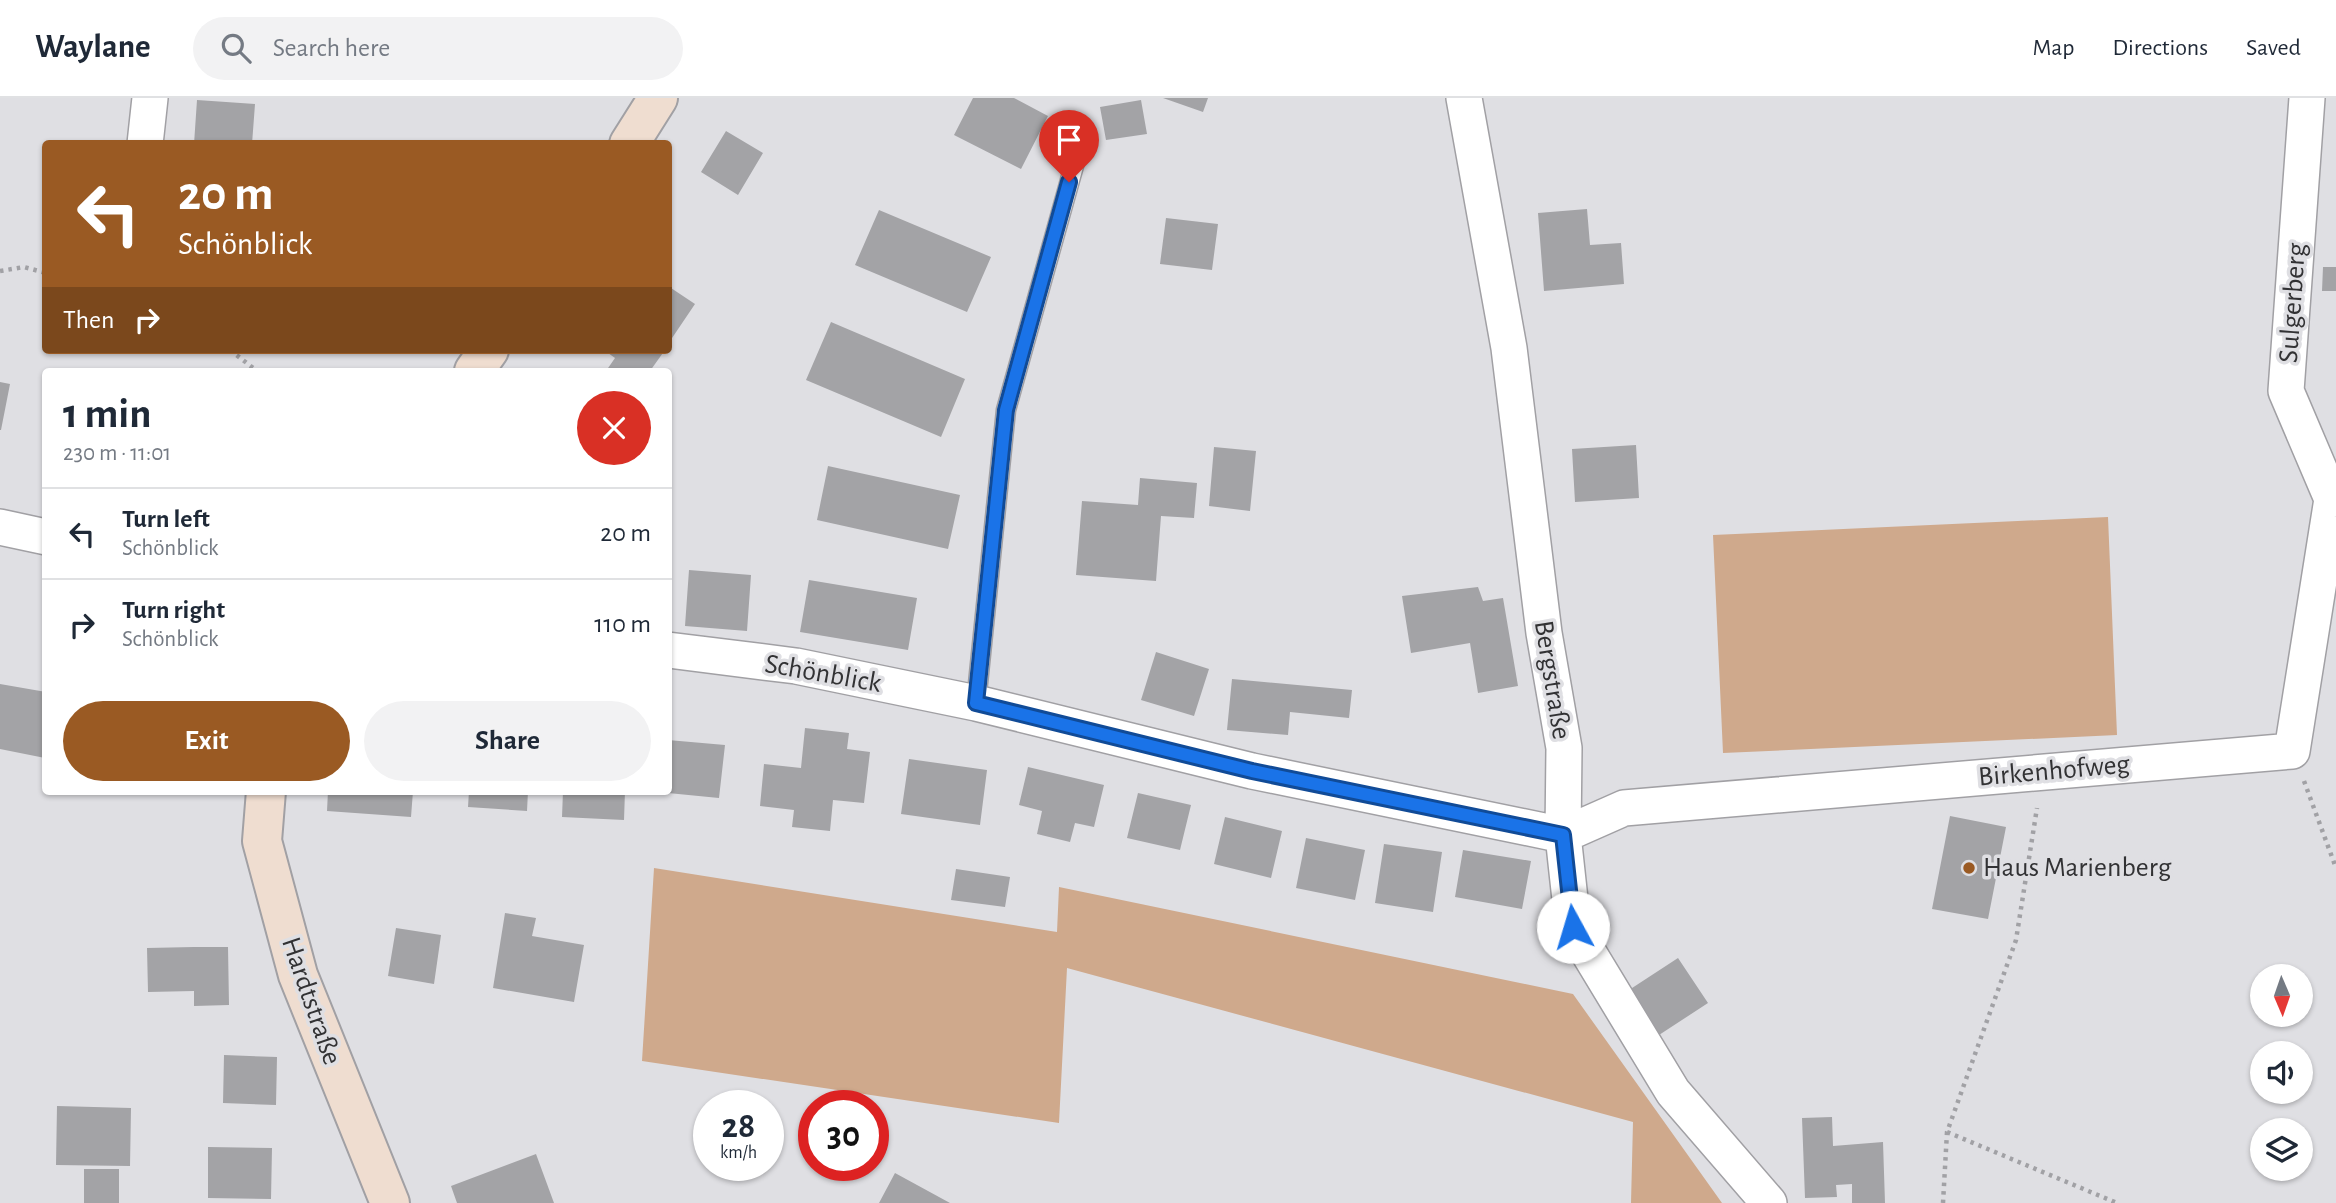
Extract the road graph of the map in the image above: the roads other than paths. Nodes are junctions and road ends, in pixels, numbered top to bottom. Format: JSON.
{"nodes":[{"id":1,"x":150,"y":98,"type":"edge"},
{"id":2,"x":658,"y":98,"type":"edge"},
{"id":3,"x":1464,"y":98,"type":"edge"},
{"id":4,"x":2307,"y":98,"type":"edge"},
{"id":5,"x":145,"y":140,"type":"edge"},
{"id":6,"x":632,"y":140,"type":"edge"},
{"id":7,"x":1077,"y":155,"type":"dead end"},
{"id":8,"x":2334,"y":500,"type":"edge"},
{"id":9,"x":0,"y":527,"type":"edge"},
{"id":10,"x":42,"y":536,"type":"edge"},
{"id":11,"x":672,"y":650,"type":"edge"},
{"id":12,"x":976,"y":703,"type":"junction"},
{"id":13,"x":266,"y":795,"type":"edge"},
{"id":14,"x":1563,"y":835,"type":"junction"},
{"id":15,"x":390,"y":1203,"type":"edge"},
{"id":16,"x":1769,"y":1203,"type":"edge"}],
"edges":[{"from":1,"to":5,"type":"street"},
{"from":2,"to":6,"type":"main road"},
{"from":3,"to":14,"type":"street","name":"Bergstraße"},
{"from":4,"to":8,"type":"street","name":"Sulgerberg"},
{"from":7,"to":12,"type":"lane"},
{"from":8,"to":14,"type":"street","name":"Birkenhofweg"},
{"from":9,"to":10,"type":"street"},
{"from":11,"to":12,"type":"street","name":"Schönblick"},
{"from":12,"to":14,"type":"street","name":"Schönblick"},
{"from":13,"to":15,"type":"main road","name":"Hardtstraße"},
{"from":14,"to":16,"type":"street","name":"Bergstraße"}]}
